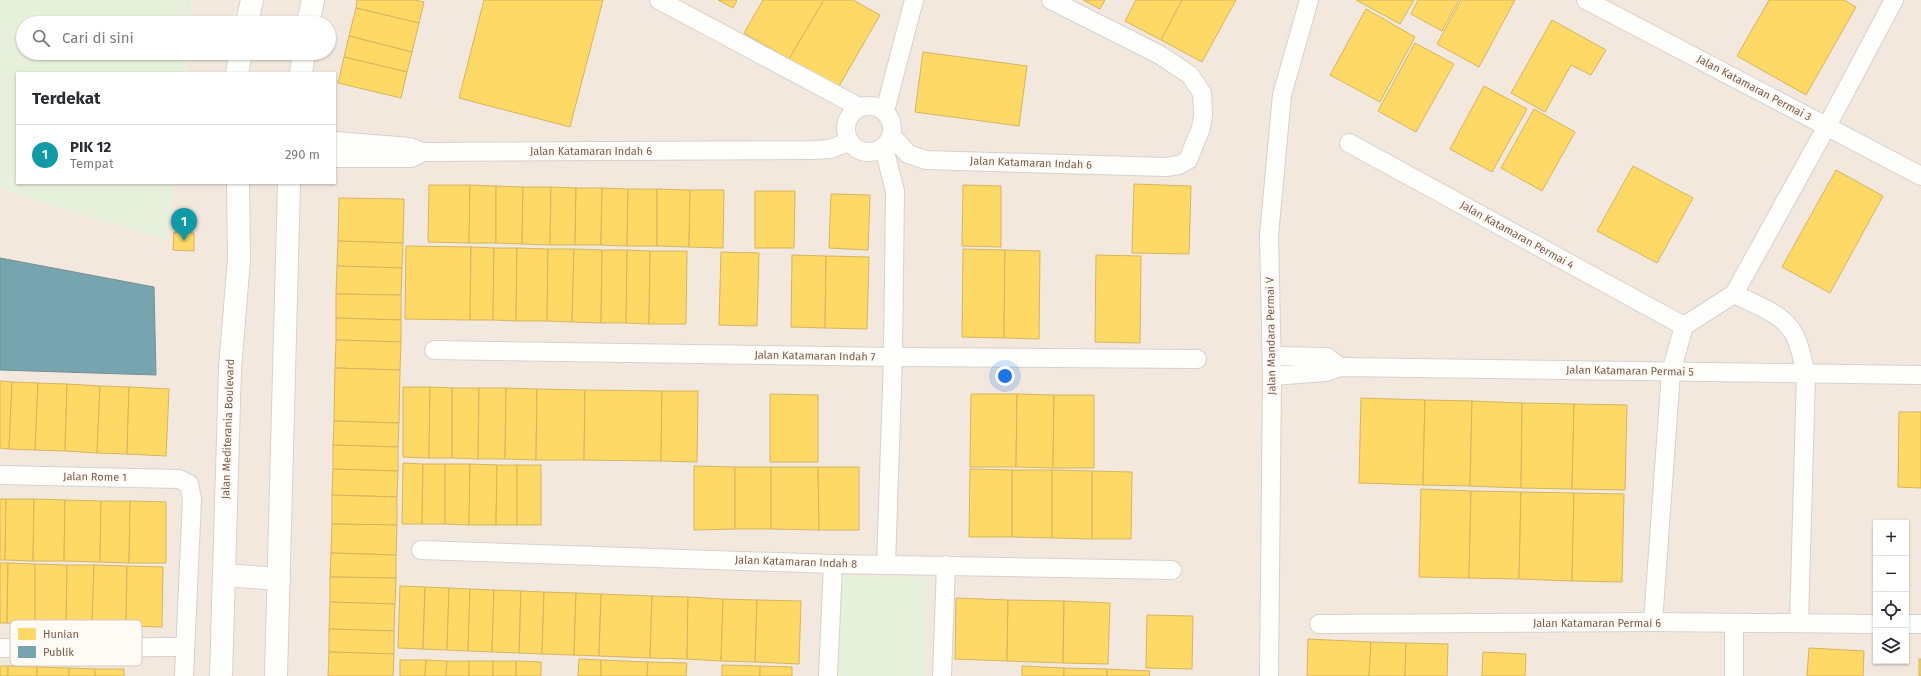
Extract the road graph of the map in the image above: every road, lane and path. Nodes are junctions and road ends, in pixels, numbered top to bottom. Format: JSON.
{"nodes":[{"id":1,"x":252,"y":0,"type":"edge"},
{"id":2,"x":313,"y":0,"type":"edge"},
{"id":3,"x":659,"y":0,"type":"edge"},
{"id":4,"x":914,"y":0,"type":"edge"},
{"id":5,"x":1051,"y":0,"type":"edge"},
{"id":6,"x":1309,"y":0,"type":"edge"},
{"id":7,"x":1586,"y":0,"type":"edge"},
{"id":8,"x":1894,"y":0,"type":"edge"},
{"id":9,"x":249,"y":16,"type":"edge"},
{"id":10,"x":310,"y":16,"type":"edge"},
{"id":11,"x":240,"y":60,"type":"edge"},
{"id":12,"x":303,"y":60,"type":"edge"},
{"id":13,"x":237,"y":72,"type":"edge"},
{"id":14,"x":301,"y":72,"type":"edge"},
{"id":15,"x":859,"y":107,"type":"junction"},
{"id":16,"x":885,"y":111,"type":"junction"},
{"id":17,"x":1827,"y":126,"type":"junction"},
{"id":18,"x":336,"y":141,"type":"edge"},
{"id":19,"x":848,"y":142,"type":"junction"},
{"id":20,"x":888,"y":142,"type":"junction"},
{"id":21,"x":1349,"y":143,"type":"dead end"},
{"id":22,"x":423,"y":152,"type":"junction"},
{"id":23,"x":336,"y":158,"type":"edge"},
{"id":24,"x":1921,"y":176,"type":"edge"},
{"id":25,"x":238,"y":184,"type":"edge"},
{"id":26,"x":289,"y":184,"type":"edge"},
{"id":27,"x":1734,"y":294,"type":"junction"},
{"id":28,"x":1684,"y":326,"type":"junction"},
{"id":29,"x":434,"y":350,"type":"dead end"},
{"id":30,"x":1272,"y":356,"type":"junction"},
{"id":31,"x":893,"y":357,"type":"junction"},
{"id":32,"x":1197,"y":359,"type":"dead end"},
{"id":33,"x":1340,"y":367,"type":"junction"},
{"id":34,"x":1670,"y":372,"type":"junction"},
{"id":35,"x":1806,"y":375,"type":"junction"},
{"id":36,"x":1272,"y":376,"type":"junction"},
{"id":37,"x":1921,"y":376,"type":"edge"},
{"id":38,"x":0,"y":475,"type":"edge"},
{"id":39,"x":421,"y":550,"type":"dead end"},
{"id":40,"x":833,"y":564,"type":"junction"},
{"id":41,"x":886,"y":564,"type":"junction"},
{"id":42,"x":946,"y":565,"type":"junction"},
{"id":43,"x":1172,"y":570,"type":"dead end"},
{"id":44,"x":224,"y":575,"type":"junction"},
{"id":45,"x":279,"y":579,"type":"junction"},
{"id":46,"x":1653,"y":622,"type":"junction"},
{"id":47,"x":1734,"y":623,"type":"junction"},
{"id":48,"x":1799,"y":623,"type":"junction"},
{"id":49,"x":1318,"y":624,"type":"dead end"},
{"id":50,"x":1873,"y":624,"type":"edge"},
{"id":51,"x":1909,"y":624,"type":"edge"},
{"id":52,"x":1921,"y":624,"type":"edge"},
{"id":53,"x":142,"y":648,"type":"edge"},
{"id":54,"x":184,"y":648,"type":"junction"},
{"id":55,"x":184,"y":676,"type":"edge"},
{"id":56,"x":221,"y":676,"type":"edge"},
{"id":57,"x":276,"y":676,"type":"edge"},
{"id":58,"x":828,"y":676,"type":"edge"},
{"id":59,"x":942,"y":676,"type":"edge"},
{"id":60,"x":1268,"y":676,"type":"edge"},
{"id":61,"x":1734,"y":676,"type":"edge"}],
"edges":[{"from":1,"to":9,"type":"street"},
{"from":2,"to":10,"type":"street"},
{"from":3,"to":15,"type":"street"},
{"from":4,"to":16,"type":"street"},
{"from":5,"to":20,"type":"street","name":"Jalan Katamaran Indah 6"},
{"from":6,"to":30,"type":"street","name":"Jalan Mandara Permai V"},
{"from":7,"to":17,"type":"street","name":"Jalan Katamaran Permai 3"},
{"from":8,"to":17,"type":"street"},
{"from":11,"to":13,"type":"street"},
{"from":12,"to":14,"type":"street"},
{"from":15,"to":16,"type":"street"},
{"from":15,"to":19,"type":"street"},
{"from":16,"to":20,"type":"street"},
{"from":17,"to":24,"type":"street","name":"Jalan Katamaran Permai 3"},
{"from":17,"to":27,"type":"street"},
{"from":18,"to":22,"type":"street"},
{"from":19,"to":20,"type":"street"},
{"from":19,"to":22,"type":"street","name":"Jalan Katamaran Indah 6"},
{"from":20,"to":31,"type":"street"},
{"from":21,"to":28,"type":"street","name":"Jalan Katamaran Permai 4"},
{"from":22,"to":23,"type":"street","name":"Jalan Katamaran Indah 6"},
{"from":25,"to":44,"type":"street","name":"Jalan Mediterania Boulevard"},
{"from":26,"to":45,"type":"street"},
{"from":27,"to":28,"type":"street"},
{"from":27,"to":35,"type":"street"},
{"from":28,"to":34,"type":"street"},
{"from":29,"to":31,"type":"street","name":"Jalan Katamaran Indah 7"},
{"from":30,"to":33,"type":"street"},
{"from":30,"to":36,"type":"street","name":"Jalan Mandara Permai V"},
{"from":31,"to":32,"type":"street","name":"Jalan Katamaran Indah 7"},
{"from":31,"to":41,"type":"street"},
{"from":33,"to":34,"type":"street","name":"Jalan Katamaran Permai 5"},
{"from":33,"to":36,"type":"street","name":"Jalan Katamaran Permai 5"},
{"from":34,"to":35,"type":"street","name":"Jalan Katamaran Permai 5"},
{"from":34,"to":46,"type":"street"},
{"from":35,"to":37,"type":"street","name":"Jalan Katamaran Permai 5"},
{"from":35,"to":48,"type":"street"},
{"from":36,"to":60,"type":"street","name":"Jalan Mandara Permai V"},
{"from":38,"to":54,"type":"street","name":"Jalan Rome 1"},
{"from":39,"to":40,"type":"street","name":"Jalan Katamaran Indah 8"},
{"from":40,"to":41,"type":"street","name":"Jalan Katamaran Indah 8"},
{"from":40,"to":58,"type":"street"},
{"from":41,"to":42,"type":"street","name":"Jalan Katamaran Indah 8"},
{"from":42,"to":43,"type":"street","name":"Jalan Katamaran Indah 8"},
{"from":42,"to":59,"type":"street"},
{"from":44,"to":45,"type":"street"},
{"from":44,"to":56,"type":"street","name":"Jalan Mediterania Boulevard"},
{"from":45,"to":57,"type":"street"},
{"from":46,"to":47,"type":"street","name":"Jalan Katamaran Permai 6"},
{"from":46,"to":49,"type":"street","name":"Jalan Katamaran Permai 6"},
{"from":47,"to":48,"type":"street","name":"Jalan Katamaran Permai 6"},
{"from":47,"to":61,"type":"street"},
{"from":48,"to":50,"type":"street","name":"Jalan Katamaran Permai 6"},
{"from":51,"to":52,"type":"street"},
{"from":53,"to":54,"type":"street"},
{"from":54,"to":55,"type":"street"}]}
